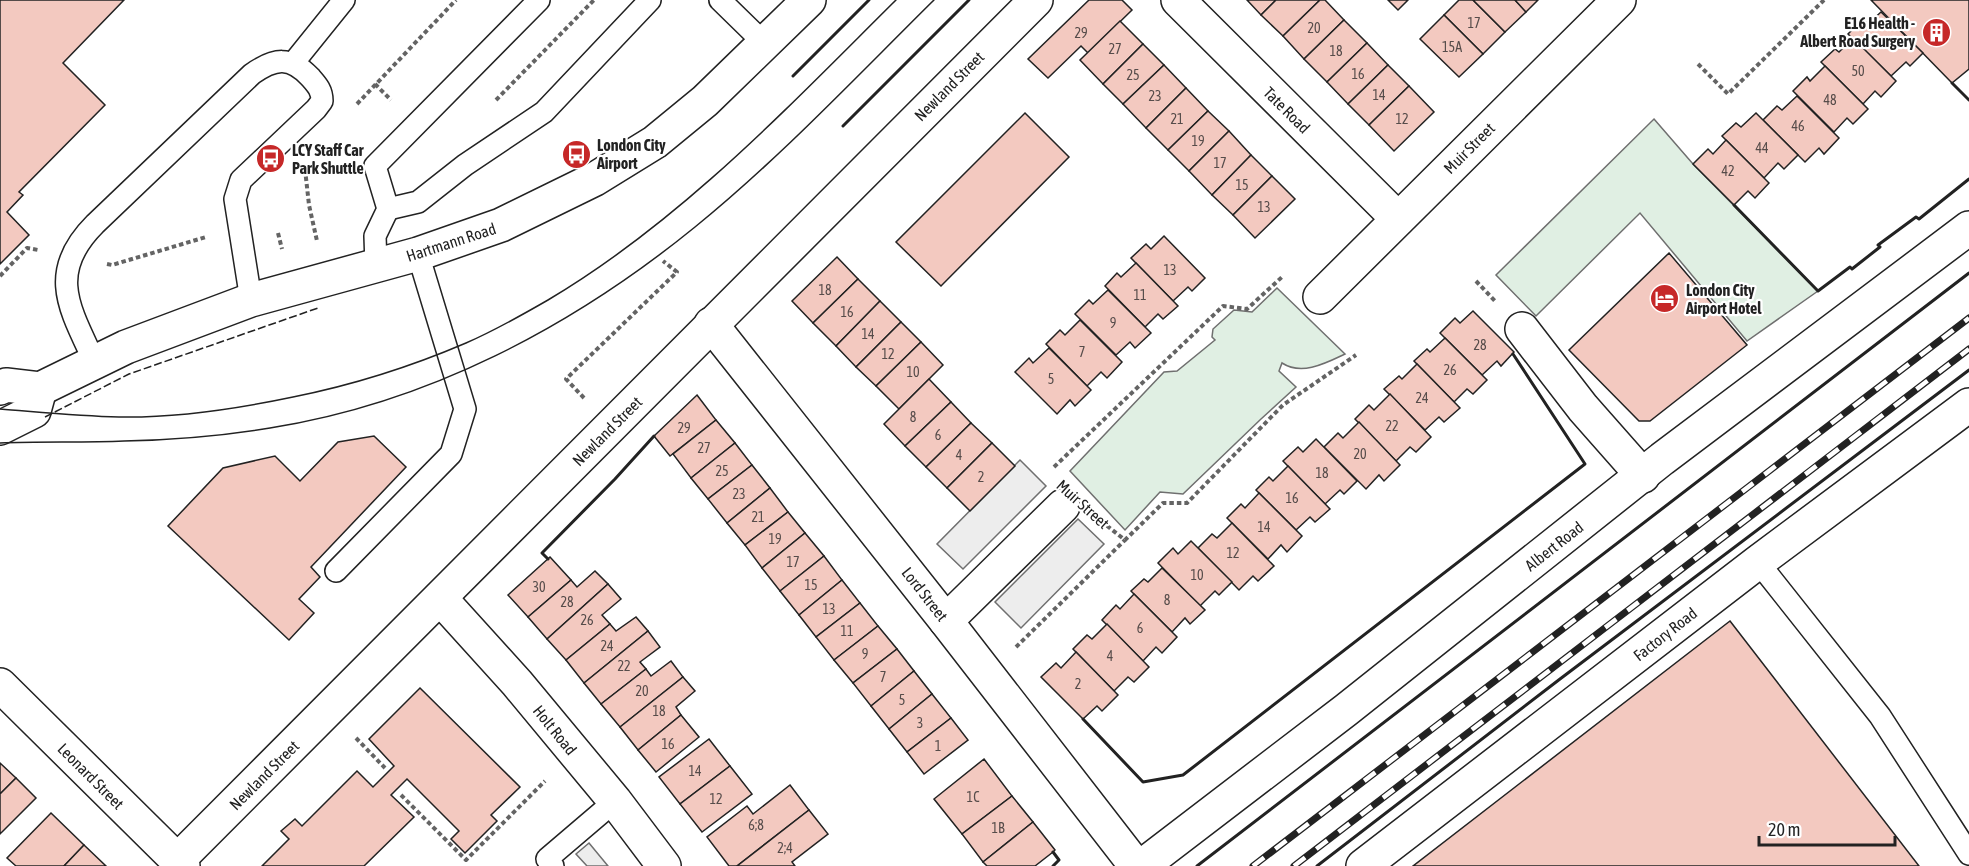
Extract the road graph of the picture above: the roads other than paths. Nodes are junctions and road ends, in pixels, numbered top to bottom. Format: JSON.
{"nodes":[{"id":1,"x":344,"y":0,"type":"edge"},
{"id":2,"x":539,"y":0,"type":"edge"},
{"id":3,"x":650,"y":0,"type":"edge"},
{"id":4,"x":720,"y":0,"type":"edge"},
{"id":5,"x":809,"y":0,"type":"edge"},
{"id":6,"x":1036,"y":0,"type":"edge"},
{"id":7,"x":1178,"y":0,"type":"edge"},
{"id":8,"x":1619,"y":0,"type":"edge"},
{"id":9,"x":765,"y":44,"type":"junction"},
{"id":10,"x":294,"y":62,"type":"junction"},
{"id":11,"x":388,"y":209,"type":"junction"},
{"id":12,"x":1398,"y":219,"type":"junction"},
{"id":13,"x":1969,"y":228,"type":"edge"},
{"id":14,"x":418,"y":254,"type":"junction"},
{"id":15,"x":376,"y":265,"type":"junction"},
{"id":16,"x":1320,"y":297,"type":"dead end"},
{"id":17,"x":251,"y":300,"type":"junction"},
{"id":18,"x":711,"y":324,"type":"junction"},
{"id":19,"x":1522,"y":329,"type":"dead end"},
{"id":20,"x":95,"y":363,"type":"junction"},
{"id":21,"x":0,"y":388,"type":"edge"},
{"id":22,"x":40,"y":388,"type":"junction"},
{"id":23,"x":1969,"y":405,"type":"edge"},
{"id":24,"x":0,"y":428,"type":"edge"},
{"id":25,"x":1643,"y":476,"type":"junction"},
{"id":26,"x":1063,"y":506,"type":"dead end"},
{"id":27,"x":1758,"y":562,"type":"junction"},
{"id":28,"x":336,"y":572,"type":"dead end"},
{"id":29,"x":440,"y":598,"type":"junction"},
{"id":30,"x":946,"y":621,"type":"junction"},
{"id":31,"x":0,"y":685,"type":"edge"},
{"id":32,"x":615,"y":801,"type":"junction"},
{"id":33,"x":1969,"y":854,"type":"edge"},
{"id":34,"x":180,"y":863,"type":"edge"},
{"id":35,"x":553,"y":866,"type":"edge"},
{"id":36,"x":664,"y":866,"type":"edge"},
{"id":37,"x":1136,"y":866,"type":"edge"},
{"id":38,"x":1142,"y":866,"type":"edge"},
{"id":39,"x":1363,"y":866,"type":"edge"}],
"edges":[{"from":1,"to":10,"type":"lane"},
{"from":2,"to":11,"type":"lane"},
{"from":3,"to":11,"type":"lane"},
{"from":4,"to":9,"type":"lane"},
{"from":5,"to":9,"type":"street","name":"Hartmann Road"},
{"from":6,"to":18,"type":"street","name":"Newland Street"},
{"from":7,"to":12,"type":"street","name":"Tate Road"},
{"from":8,"to":12,"type":"street","name":"Muir Street"},
{"from":9,"to":14,"type":"street","name":"Hartmann Road"},
{"from":10,"to":17,"type":"lane"},
{"from":10,"to":20,"type":"lane"},
{"from":11,"to":15,"type":"lane"},
{"from":12,"to":16,"type":"street","name":"Muir Street"},
{"from":13,"to":25,"type":"street","name":"Albert Road"},
{"from":14,"to":15,"type":"street","name":"Hartmann Road"},
{"from":14,"to":28,"type":"lane"},
{"from":15,"to":17,"type":"street","name":"Hartmann Road"},
{"from":17,"to":20,"type":"street","name":"Hartmann Road"},
{"from":18,"to":29,"type":"street","name":"Newland Street"},
{"from":18,"to":30,"type":"street","name":"Lord Street"},
{"from":19,"to":25,"type":"street"},
{"from":20,"to":22,"type":"street","name":"Hartmann Road"},
{"from":21,"to":22,"type":"street","name":"Hartmann Road"},
{"from":22,"to":24,"type":"street"},
{"from":23,"to":27,"type":"street","name":"Factory Road"},
{"from":25,"to":38,"type":"street","name":"Albert Road"},
{"from":26,"to":30,"type":"street","name":"Muir Street"},
{"from":27,"to":33,"type":"lane"},
{"from":27,"to":39,"type":"street","name":"Factory Road"},
{"from":29,"to":32,"type":"street","name":"Holt Road"},
{"from":29,"to":34,"type":"street","name":"Newland Street"},
{"from":30,"to":37,"type":"street","name":"Lord Street"},
{"from":31,"to":34,"type":"street","name":"Leonard Street"},
{"from":32,"to":35,"type":"lane"},
{"from":32,"to":36,"type":"street","name":"Holt Road"}]}
